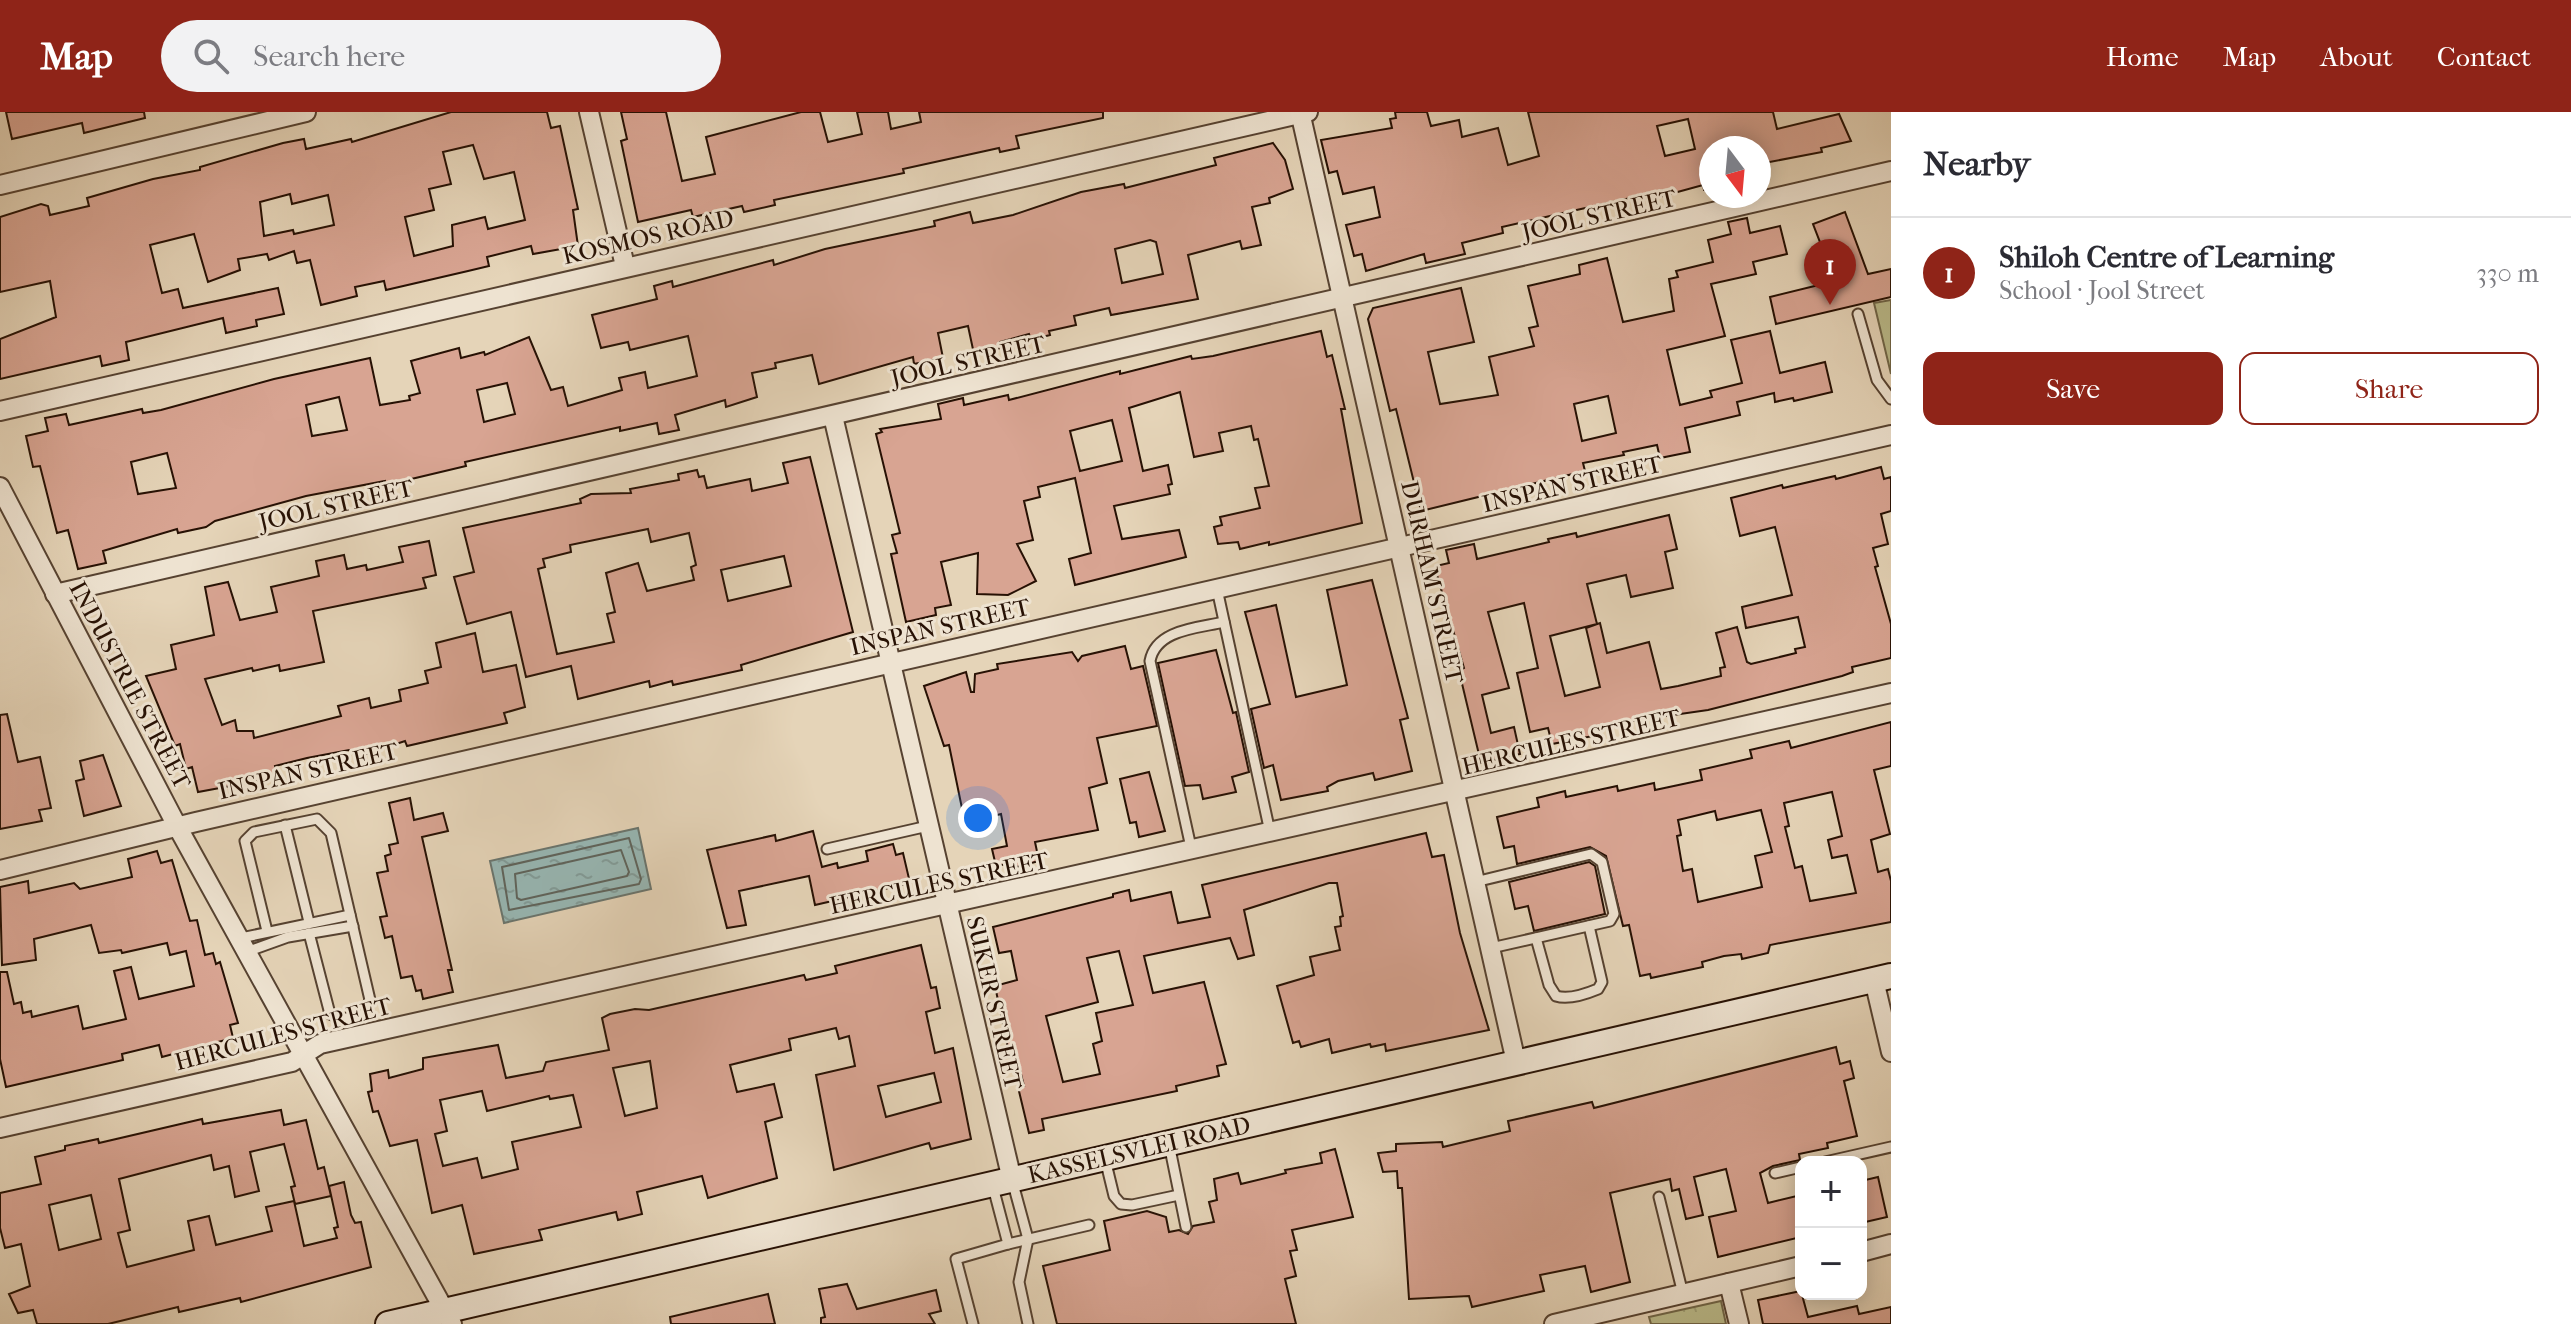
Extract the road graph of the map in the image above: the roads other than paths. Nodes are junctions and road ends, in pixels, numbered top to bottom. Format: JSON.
{"nodes":[{"id":1,"x":306,"y":112,"type":"edge"},
{"id":2,"x":589,"y":112,"type":"edge"},
{"id":3,"x":1303,"y":113,"type":"edge"},
{"id":4,"x":1891,"y":171,"type":"edge"},
{"id":5,"x":0,"y":185,"type":"edge"},
{"id":6,"x":625,"y":266,"type":"junction"},
{"id":7,"x":1342,"y":300,"type":"junction"},
{"id":8,"x":1858,"y":314,"type":"dead end"},
{"id":9,"x":1891,"y":399,"type":"edge"},
{"id":10,"x":0,"y":411,"type":"edge"},
{"id":11,"x":833,"y":416,"type":"junction"},
{"id":12,"x":1891,"y":435,"type":"edge"},
{"id":13,"x":0,"y":487,"type":"edge"},
{"id":14,"x":1401,"y":548,"type":"junction"},
{"id":15,"x":1217,"y":589,"type":"junction"},
{"id":16,"x":55,"y":594,"type":"junction"},
{"id":17,"x":1224,"y":622,"type":"junction"},
{"id":18,"x":890,"y":663,"type":"junction"},
{"id":19,"x":1891,"y":693,"type":"edge"},
{"id":20,"x":1455,"y":793,"type":"junction"},
{"id":21,"x":285,"y":825,"type":"junction"},
{"id":22,"x":177,"y":826,"type":"junction"},
{"id":23,"x":928,"y":826,"type":"junction"},
{"id":24,"x":1271,"y":834,"type":"junction"},
{"id":25,"x":827,"y":849,"type":"dead end"},
{"id":26,"x":1192,"y":852,"type":"junction"},
{"id":27,"x":0,"y":870,"type":"edge"},
{"id":28,"x":1475,"y":882,"type":"junction"},
{"id":29,"x":947,"y":906,"type":"junction"},
{"id":30,"x":351,"y":920,"type":"junction"},
{"id":31,"x":1589,"y":926,"type":"junction"},
{"id":32,"x":309,"y":927,"type":"junction"},
{"id":33,"x":267,"y":931,"type":"junction"},
{"id":34,"x":1536,"y":938,"type":"junction"},
{"id":35,"x":245,"y":945,"type":"junction"},
{"id":36,"x":1491,"y":948,"type":"junction"},
{"id":37,"x":1883,"y":978,"type":"edge"},
{"id":38,"x":1891,"y":1052,"type":"edge"},
{"id":39,"x":303,"y":1054,"type":"junction"},
{"id":40,"x":1516,"y":1062,"type":"junction"},
{"id":41,"x":0,"y":1128,"type":"edge"},
{"id":42,"x":1169,"y":1144,"type":"junction"},
{"id":43,"x":1891,"y":1147,"type":"edge"},
{"id":44,"x":1851,"y":1156,"type":"edge"},
{"id":45,"x":1105,"y":1158,"type":"junction"},
{"id":46,"x":1795,"y":1168,"type":"edge"},
{"id":47,"x":1775,"y":1173,"type":"dead end"},
{"id":48,"x":1002,"y":1183,"type":"junction"},
{"id":49,"x":1179,"y":1195,"type":"junction"},
{"id":50,"x":1659,"y":1197,"type":"dead end"},
{"id":51,"x":1089,"y":1225,"type":"dead end"},
{"id":52,"x":1186,"y":1227,"type":"dead end"},
{"id":53,"x":1028,"y":1239,"type":"junction"},
{"id":54,"x":1008,"y":1244,"type":"junction"},
{"id":55,"x":1891,"y":1244,"type":"edge"},
{"id":56,"x":1867,"y":1250,"type":"edge"},
{"id":57,"x":1795,"y":1267,"type":"edge"},
{"id":58,"x":1729,"y":1283,"type":"junction"},
{"id":59,"x":1683,"y":1294,"type":"junction"},
{"id":60,"x":448,"y":1316,"type":"edge"},
{"id":61,"x":388,"y":1324,"type":"edge"},
{"id":62,"x":973,"y":1324,"type":"edge"},
{"id":63,"x":1028,"y":1324,"type":"edge"},
{"id":64,"x":1554,"y":1324,"type":"edge"},
{"id":65,"x":1739,"y":1324,"type":"edge"}],
"edges":[{"from":1,"to":5,"type":"street"},
{"from":2,"to":6,"type":"street"},
{"from":3,"to":6,"type":"street","name":"KOSMOS ROAD"},
{"from":3,"to":7,"type":"street","name":"DURHAM STREET"},
{"from":4,"to":7,"type":"street","name":"JOOL STREET"},
{"from":6,"to":10,"type":"street","name":"KOSMOS ROAD"},
{"from":7,"to":11,"type":"street","name":"JOOL STREET"},
{"from":7,"to":14,"type":"street","name":"DURHAM STREET"},
{"from":8,"to":9,"type":"lane"},
{"from":11,"to":16,"type":"street","name":"JOOL STREET"},
{"from":11,"to":18,"type":"street","name":"SUKER STREET"},
{"from":12,"to":14,"type":"street","name":"INSPAN STREET"},
{"from":13,"to":16,"type":"street","name":"INDUSTRIE STREET"},
{"from":14,"to":15,"type":"street","name":"INSPAN STREET"},
{"from":14,"to":20,"type":"street","name":"DURHAM STREET"},
{"from":15,"to":17,"type":"lane"},
{"from":15,"to":18,"type":"street","name":"INSPAN STREET"},
{"from":16,"to":22,"type":"street","name":"INDUSTRIE STREET"},
{"from":17,"to":24,"type":"lane"},
{"from":17,"to":26,"type":"lane"},
{"from":18,"to":22,"type":"street","name":"INSPAN STREET"},
{"from":18,"to":23,"type":"street","name":"SUKER STREET"},
{"from":19,"to":20,"type":"street","name":"HERCULES STREET"},
{"from":20,"to":24,"type":"street","name":"HERCULES STREET"},
{"from":20,"to":28,"type":"street","name":"DURHAM STREET"},
{"from":21,"to":30,"type":"lane"},
{"from":21,"to":32,"type":"lane"},
{"from":21,"to":33,"type":"lane"},
{"from":22,"to":27,"type":"street","name":"INSPAN STREET"},
{"from":22,"to":35,"type":"street","name":"INDUSTRIE STREET"},
{"from":23,"to":25,"type":"lane"},
{"from":23,"to":29,"type":"street","name":"SUKER STREET"},
{"from":24,"to":26,"type":"street","name":"HERCULES STREET"},
{"from":26,"to":29,"type":"street","name":"HERCULES STREET"},
{"from":28,"to":31,"type":"lane"},
{"from":28,"to":36,"type":"street","name":"DURHAM STREET"},
{"from":29,"to":39,"type":"street","name":"HERCULES STREET"},
{"from":29,"to":48,"type":"street","name":"SUKER STREET"},
{"from":30,"to":32,"type":"lane"},
{"from":30,"to":32,"type":"lane"},
{"from":31,"to":34,"type":"lane"},
{"from":31,"to":34,"type":"lane"},
{"from":32,"to":33,"type":"lane"},
{"from":32,"to":35,"type":"lane"},
{"from":33,"to":35,"type":"lane"},
{"from":34,"to":36,"type":"lane"},
{"from":35,"to":39,"type":"street","name":"INDUSTRIE STREET"},
{"from":36,"to":40,"type":"street","name":"DURHAM STREET"},
{"from":37,"to":38,"type":"street"},
{"from":37,"to":40,"type":"street","name":"KASSELSVLEI ROAD"},
{"from":39,"to":41,"type":"street","name":"HERCULES STREET"},
{"from":39,"to":60,"type":"street","name":"INDUSTRIE STREET"},
{"from":40,"to":42,"type":"street","name":"KASSELSVLEI ROAD"},
{"from":42,"to":45,"type":"street","name":"KASSELSVLEI ROAD"},
{"from":42,"to":49,"type":"lane"},
{"from":43,"to":44,"type":"lane"},
{"from":45,"to":48,"type":"street","name":"KASSELSVLEI ROAD"},
{"from":45,"to":49,"type":"lane"},
{"from":46,"to":47,"type":"lane"},
{"from":48,"to":53,"type":"lane"},
{"from":48,"to":54,"type":"lane"},
{"from":48,"to":60,"type":"street","name":"KASSELSVLEI ROAD"},
{"from":49,"to":52,"type":"lane"},
{"from":50,"to":59,"type":"lane"},
{"from":51,"to":53,"type":"lane"},
{"from":53,"to":54,"type":"lane"},
{"from":53,"to":63,"type":"lane"},
{"from":54,"to":62,"type":"lane"},
{"from":55,"to":56,"type":"street"},
{"from":57,"to":58,"type":"street"},
{"from":58,"to":59,"type":"street"},
{"from":58,"to":65,"type":"street"},
{"from":59,"to":64,"type":"street"},
{"from":60,"to":61,"type":"street","name":"KASSELSVLEI ROAD"}]}
